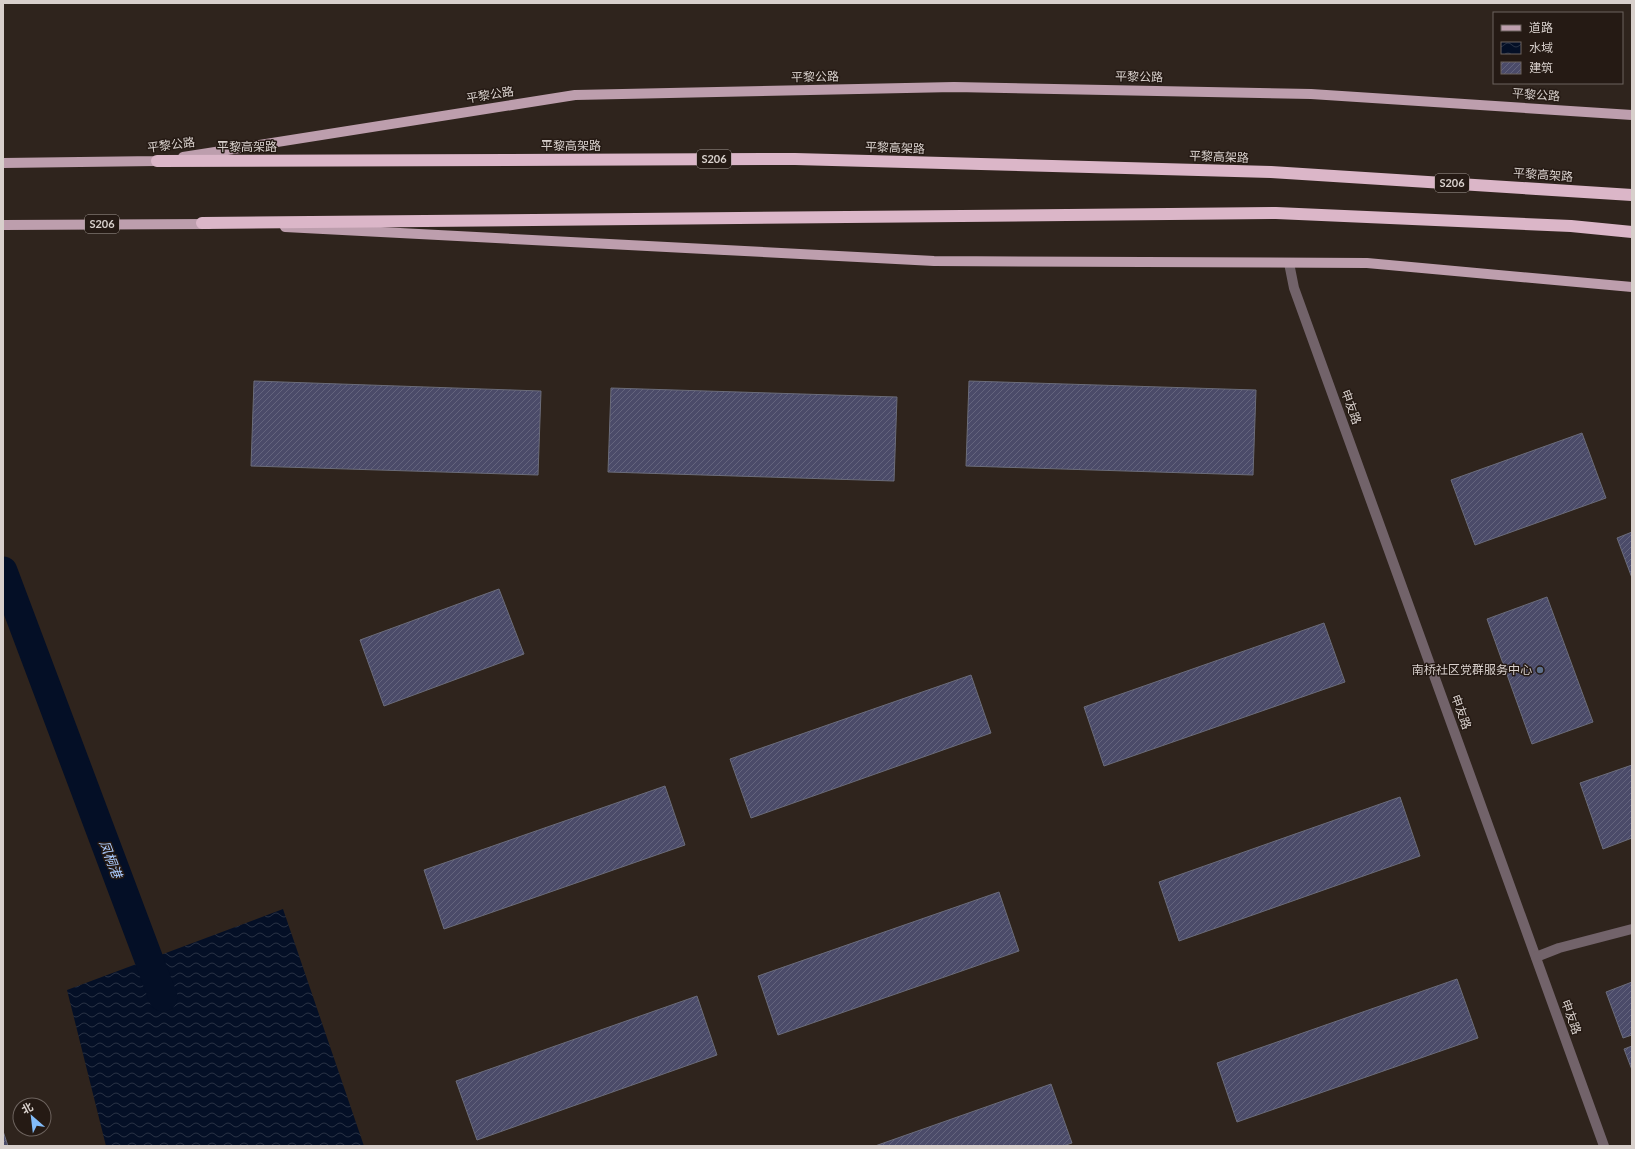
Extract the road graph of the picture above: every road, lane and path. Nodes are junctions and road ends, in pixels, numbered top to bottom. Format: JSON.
{"nodes":[{"id":1,"x":1632,"y":115,"type":"edge"},
{"id":2,"x":157,"y":161,"type":"junction"},
{"id":3,"x":3,"y":163,"type":"edge"},
{"id":4,"x":1632,"y":195,"type":"edge"},
{"id":5,"x":202,"y":223,"type":"junction"},
{"id":6,"x":3,"y":225,"type":"edge"},
{"id":7,"x":1632,"y":232,"type":"edge"},
{"id":8,"x":1289,"y":263,"type":"junction"},
{"id":9,"x":1632,"y":287,"type":"edge"},
{"id":10,"x":1632,"y":929,"type":"edge"},
{"id":11,"x":1536,"y":957,"type":"junction"},
{"id":12,"x":1604,"y":1146,"type":"edge"}],
"edges":[{"from":1,"to":2,"type":"main road","name":"平黎公路"},
{"from":2,"to":3,"type":"main road","name":"平黎公路","number":"S206"},
{"from":2,"to":4,"type":"highway","name":"平黎高架路","number":"S206"},
{"from":5,"to":6,"type":"main road","number":"S206"},
{"from":5,"to":7,"type":"highway","number":"S206"},
{"from":5,"to":8,"type":"main road"},
{"from":8,"to":9,"type":"main road"},
{"from":8,"to":11,"type":"street","name":"申友路"},
{"from":10,"to":11,"type":"street"},
{"from":11,"to":12,"type":"street","name":"申友路"}]}
